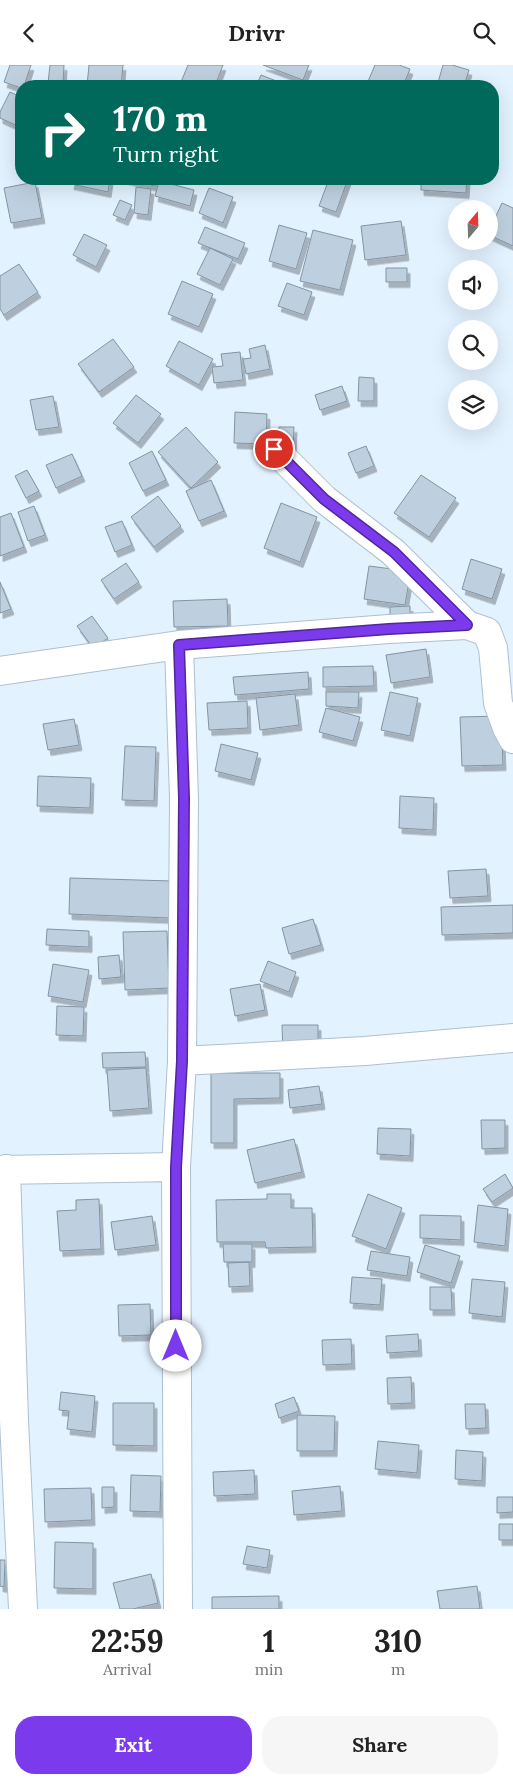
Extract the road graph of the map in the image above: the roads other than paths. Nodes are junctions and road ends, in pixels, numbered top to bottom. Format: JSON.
{"nodes":[{"id":1,"x":274,"y":449,"type":"dead end"},
{"id":2,"x":467,"y":625,"type":"junction"},
{"id":3,"x":179,"y":645,"type":"junction"},
{"id":4,"x":0,"y":671,"type":"edge"},
{"id":5,"x":513,"y":739,"type":"edge"},
{"id":6,"x":513,"y":1038,"type":"edge"},
{"id":7,"x":182,"y":1061,"type":"junction"},
{"id":8,"x":176,"y":1167,"type":"junction"},
{"id":9,"x":3,"y":1169,"type":"edge"},
{"id":10,"x":23,"y":1609,"type":"edge"},
{"id":11,"x":178,"y":1609,"type":"edge"}],
"edges":[{"from":1,"to":2,"type":"street"},
{"from":2,"to":3,"type":"street"},
{"from":2,"to":5,"type":"street"},
{"from":3,"to":4,"type":"street"},
{"from":3,"to":7,"type":"street"},
{"from":6,"to":7,"type":"street"},
{"from":7,"to":8,"type":"street"},
{"from":8,"to":9,"type":"street"},
{"from":8,"to":11,"type":"street"},
{"from":9,"to":10,"type":"street"}]}
